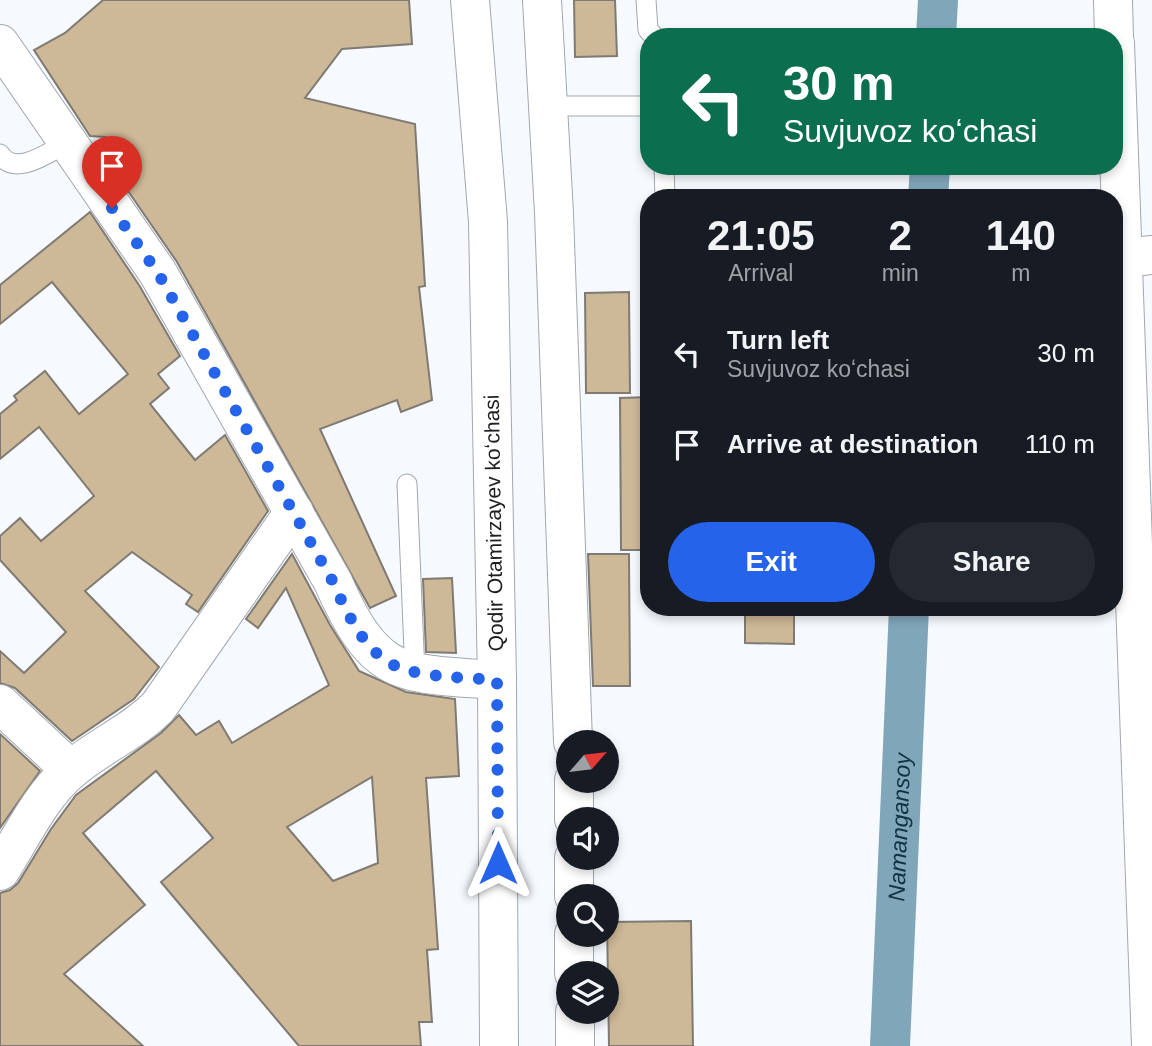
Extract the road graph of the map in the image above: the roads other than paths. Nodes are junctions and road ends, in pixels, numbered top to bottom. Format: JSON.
{"nodes":[{"id":1,"x":470,"y":0,"type":"edge"},
{"id":2,"x":541,"y":0,"type":"edge"},
{"id":3,"x":646,"y":0,"type":"edge"},
{"id":4,"x":1113,"y":0,"type":"edge"},
{"id":5,"x":649,"y":28,"type":"edge"},
{"id":6,"x":1114,"y":28,"type":"edge"},
{"id":7,"x":0,"y":44,"type":"edge"},
{"id":8,"x":548,"y":106,"type":"junction"},
{"id":9,"x":640,"y":106,"type":"edge"},
{"id":10,"x":1123,"y":117,"type":"edge"},
{"id":11,"x":67,"y":143,"type":"junction"},
{"id":12,"x":0,"y":155,"type":"edge"},
{"id":13,"x":1138,"y":256,"type":"edge"},
{"id":14,"x":407,"y":484,"type":"dead end"},
{"id":15,"x":293,"y":512,"type":"junction"},
{"id":16,"x":415,"y":674,"type":"junction"},
{"id":17,"x":497,"y":680,"type":"junction"},
{"id":18,"x":0,"y":704,"type":"edge"},
{"id":19,"x":573,"y":730,"type":"edge"},
{"id":20,"x":71,"y":770,"type":"junction"},
{"id":21,"x":0,"y":871,"type":"edge"},
{"id":22,"x":575,"y":1024,"type":"edge"},
{"id":23,"x":499,"y":1046,"type":"edge"},
{"id":24,"x":575,"y":1046,"type":"edge"},
{"id":25,"x":1151,"y":1046,"type":"edge"}],
"edges":[{"from":1,"to":17,"type":"street","name":"Qodir Otamirzayev koʻchasi"},
{"from":2,"to":8,"type":"street"},
{"from":3,"to":5,"type":"lane"},
{"from":4,"to":6,"type":"street"},
{"from":7,"to":11,"type":"street"},
{"from":8,"to":9,"type":"lane"},
{"from":8,"to":19,"type":"street"},
{"from":10,"to":13,"type":"street"},
{"from":11,"to":12,"type":"lane"},
{"from":11,"to":15,"type":"street"},
{"from":13,"to":25,"type":"street"},
{"from":14,"to":16,"type":"lane"},
{"from":15,"to":16,"type":"street"},
{"from":15,"to":20,"type":"street"},
{"from":16,"to":17,"type":"street"},
{"from":17,"to":23,"type":"street","name":"Qodir Otamirzayev koʻchasi"},
{"from":18,"to":20,"type":"street"},
{"from":20,"to":21,"type":"street"},
{"from":22,"to":24,"type":"street"}]}
